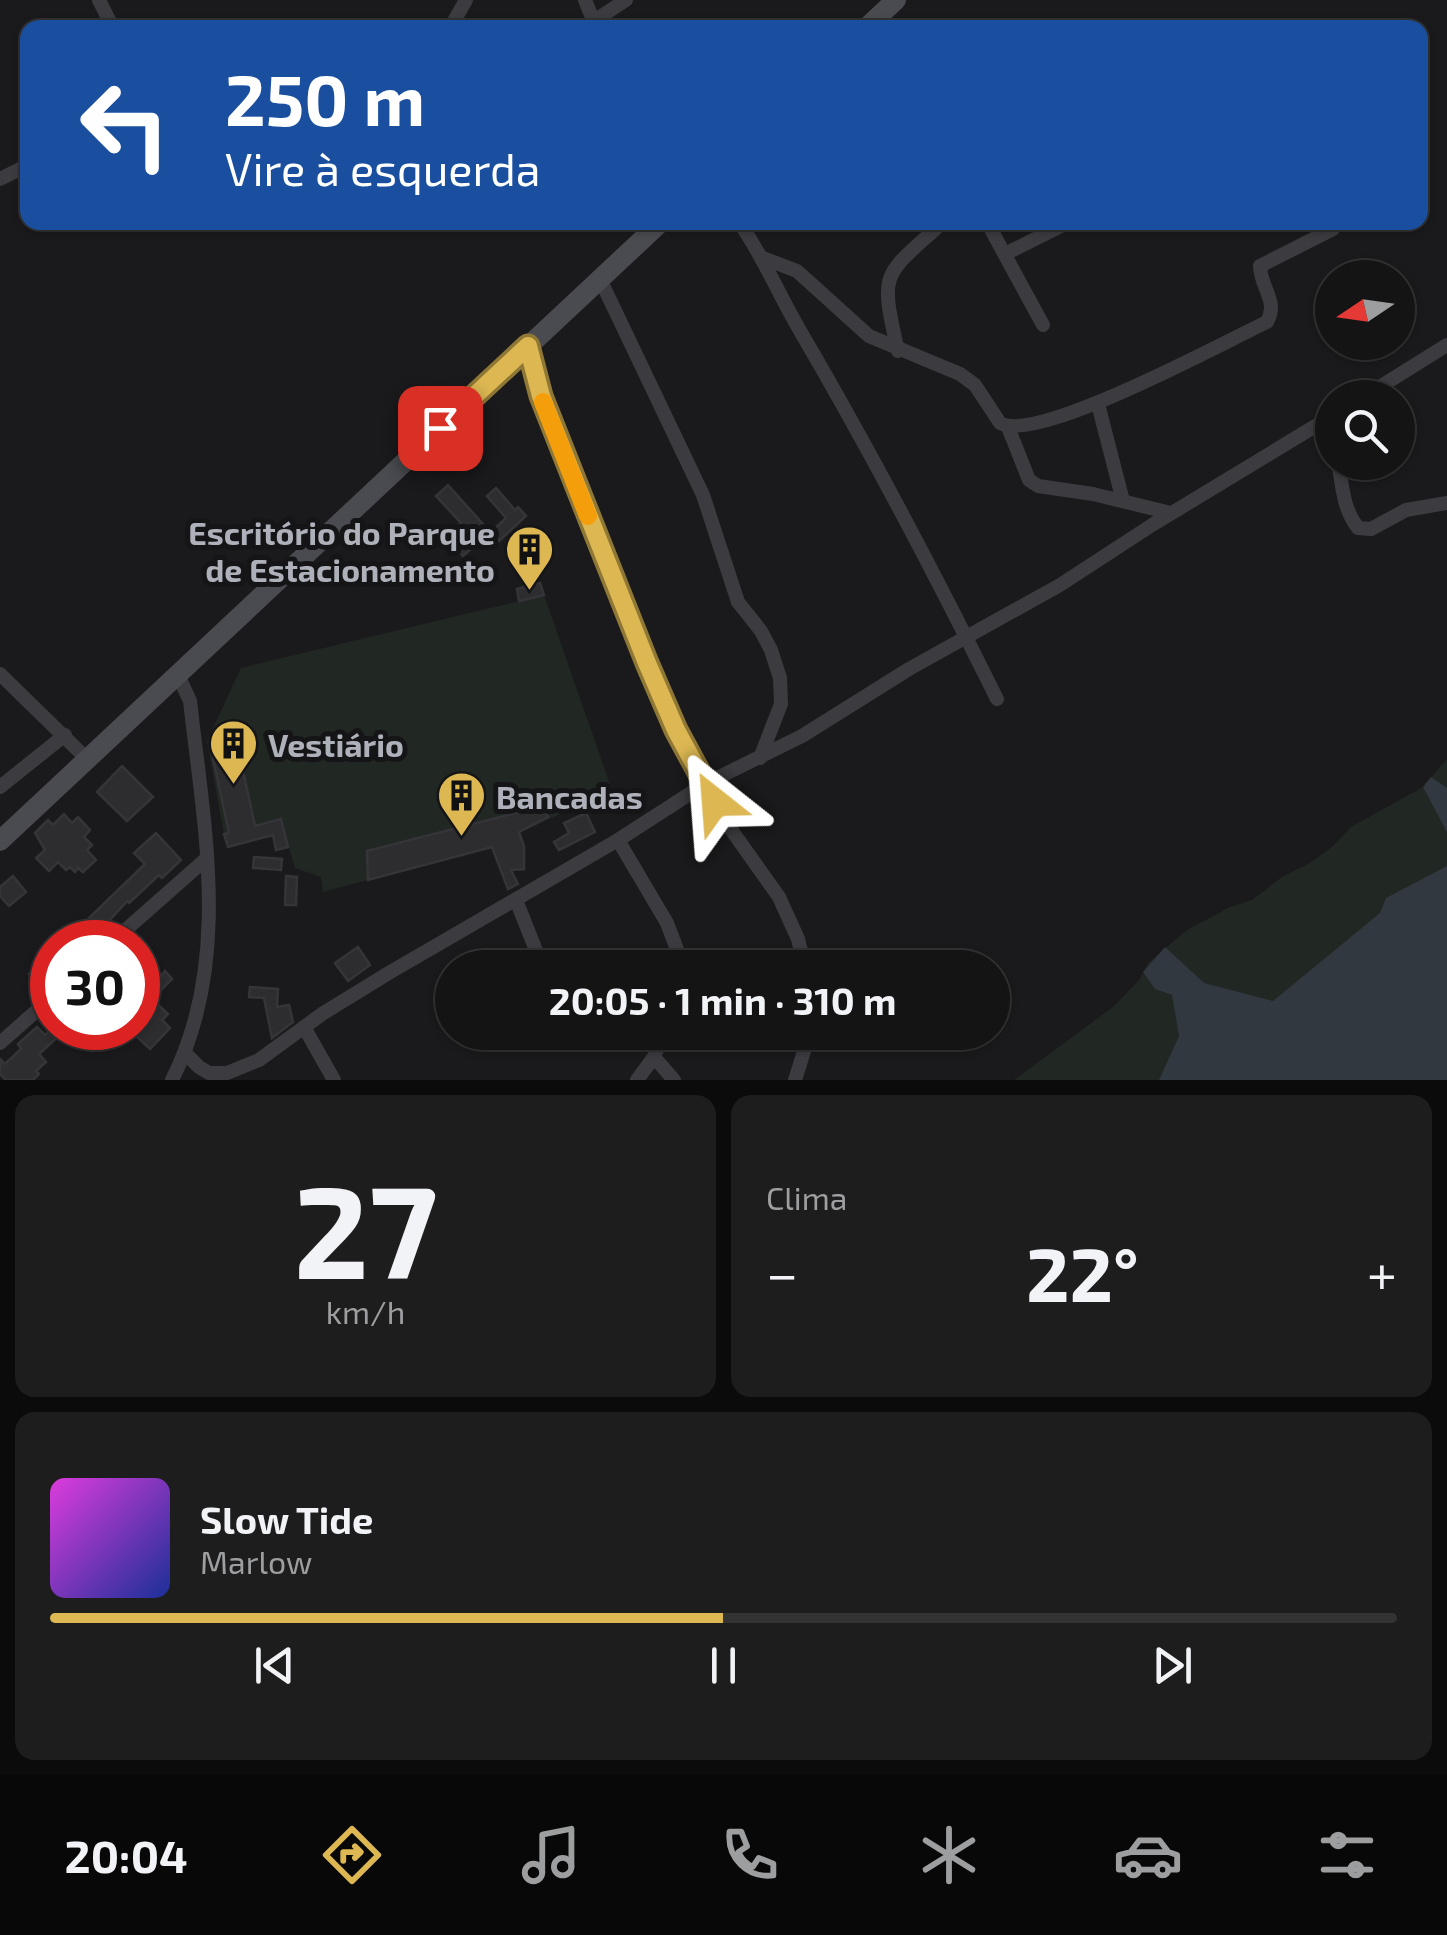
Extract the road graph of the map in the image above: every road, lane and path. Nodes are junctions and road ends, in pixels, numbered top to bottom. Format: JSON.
{"nodes":[{"id":1,"x":626,"y":0,"type":"edge"},
{"id":2,"x":896,"y":0,"type":"edge"},
{"id":3,"x":600,"y":20,"type":"edge"},
{"id":4,"x":877,"y":20,"type":"edge"},
{"id":5,"x":652,"y":230,"type":"edge"},
{"id":6,"x":744,"y":230,"type":"edge"},
{"id":7,"x":935,"y":230,"type":"edge"},
{"id":8,"x":992,"y":230,"type":"edge"},
{"id":9,"x":1053,"y":230,"type":"edge"},
{"id":10,"x":1331,"y":230,"type":"edge"},
{"id":11,"x":1005,"y":254,"type":"junction"},
{"id":12,"x":763,"y":258,"type":"junction"},
{"id":13,"x":600,"y":279,"type":"junction"},
{"id":14,"x":1043,"y":325,"type":"dead end"},
{"id":15,"x":528,"y":346,"type":"junction"},
{"id":16,"x":1447,"y":346,"type":"edge"},
{"id":17,"x":898,"y":350,"type":"junction"},
{"id":18,"x":1391,"y":380,"type":"edge"},
{"id":19,"x":1098,"y":404,"type":"junction"},
{"id":20,"x":1315,"y":426,"type":"edge"},
{"id":21,"x":1008,"y":428,"type":"junction"},
{"id":22,"x":1340,"y":480,"type":"edge"},
{"id":23,"x":1123,"y":501,"type":"junction"},
{"id":24,"x":1447,"y":503,"type":"edge"},
{"id":25,"x":1171,"y":513,"type":"junction"},
{"id":26,"x":966,"y":637,"type":"junction"},
{"id":27,"x":0,"y":674,"type":"edge"},
{"id":28,"x":178,"y":675,"type":"junction"},
{"id":29,"x":997,"y":700,"type":"dead end"},
{"id":30,"x":65,"y":734,"type":"junction"},
{"id":31,"x":760,"y":758,"type":"junction"},
{"id":32,"x":87,"y":759,"type":"junction"},
{"id":33,"x":705,"y":784,"type":"junction"},
{"id":34,"x":0,"y":787,"type":"edge"},
{"id":35,"x":618,"y":840,"type":"junction"},
{"id":36,"x":0,"y":841,"type":"edge"},
{"id":37,"x":206,"y":858,"type":"junction"},
{"id":38,"x":516,"y":900,"type":"junction"},
{"id":39,"x":137,"y":920,"type":"edge"},
{"id":40,"x":536,"y":950,"type":"edge"},
{"id":41,"x":677,"y":950,"type":"edge"},
{"id":42,"x":801,"y":950,"type":"edge"},
{"id":43,"x":30,"y":1016,"type":"edge"},
{"id":44,"x":304,"y":1028,"type":"junction"},
{"id":45,"x":0,"y":1043,"type":"edge"},
{"id":46,"x":657,"y":1050,"type":"edge"},
{"id":47,"x":804,"y":1050,"type":"edge"},
{"id":48,"x":186,"y":1053,"type":"junction"},
{"id":49,"x":654,"y":1057,"type":"junction"},
{"id":50,"x":172,"y":1080,"type":"edge"},
{"id":51,"x":334,"y":1080,"type":"edge"},
{"id":52,"x":637,"y":1080,"type":"edge"},
{"id":53,"x":674,"y":1080,"type":"edge"},
{"id":54,"x":795,"y":1080,"type":"edge"}],
"edges":[{"from":1,"to":3,"type":"street"},
{"from":2,"to":4,"type":"main road"},
{"from":5,"to":13,"type":"main road"},
{"from":6,"to":12,"type":"street"},
{"from":7,"to":17,"type":"street"},
{"from":8,"to":11,"type":"street"},
{"from":9,"to":11,"type":"street"},
{"from":10,"to":19,"type":"street"},
{"from":11,"to":14,"type":"street"},
{"from":12,"to":17,"type":"street"},
{"from":12,"to":26,"type":"street"},
{"from":13,"to":15,"type":"main road"},
{"from":13,"to":31,"type":"street"},
{"from":15,"to":28,"type":"main road"},
{"from":15,"to":33,"type":"street"},
{"from":16,"to":18,"type":"street"},
{"from":17,"to":21,"type":"street"},
{"from":19,"to":21,"type":"street"},
{"from":19,"to":23,"type":"street"},
{"from":20,"to":25,"type":"street"},
{"from":21,"to":23,"type":"street"},
{"from":22,"to":24,"type":"street"},
{"from":23,"to":25,"type":"street"},
{"from":25,"to":26,"type":"street"},
{"from":26,"to":29,"type":"street"},
{"from":26,"to":31,"type":"street"},
{"from":27,"to":30,"type":"street"},
{"from":28,"to":32,"type":"main road"},
{"from":28,"to":37,"type":"street"},
{"from":30,"to":32,"type":"street"},
{"from":30,"to":34,"type":"street"},
{"from":31,"to":33,"type":"street"},
{"from":32,"to":36,"type":"main road"},
{"from":33,"to":35,"type":"street"},
{"from":33,"to":42,"type":"street"},
{"from":35,"to":38,"type":"street"},
{"from":35,"to":41,"type":"street"},
{"from":37,"to":39,"type":"street"},
{"from":37,"to":48,"type":"street"},
{"from":38,"to":40,"type":"street"},
{"from":38,"to":44,"type":"street"},
{"from":43,"to":45,"type":"street"},
{"from":44,"to":48,"type":"street"},
{"from":44,"to":51,"type":"street"},
{"from":46,"to":49,"type":"street"},
{"from":47,"to":54,"type":"street"},
{"from":48,"to":50,"type":"street"},
{"from":49,"to":52,"type":"street"},
{"from":49,"to":53,"type":"street"}]}
